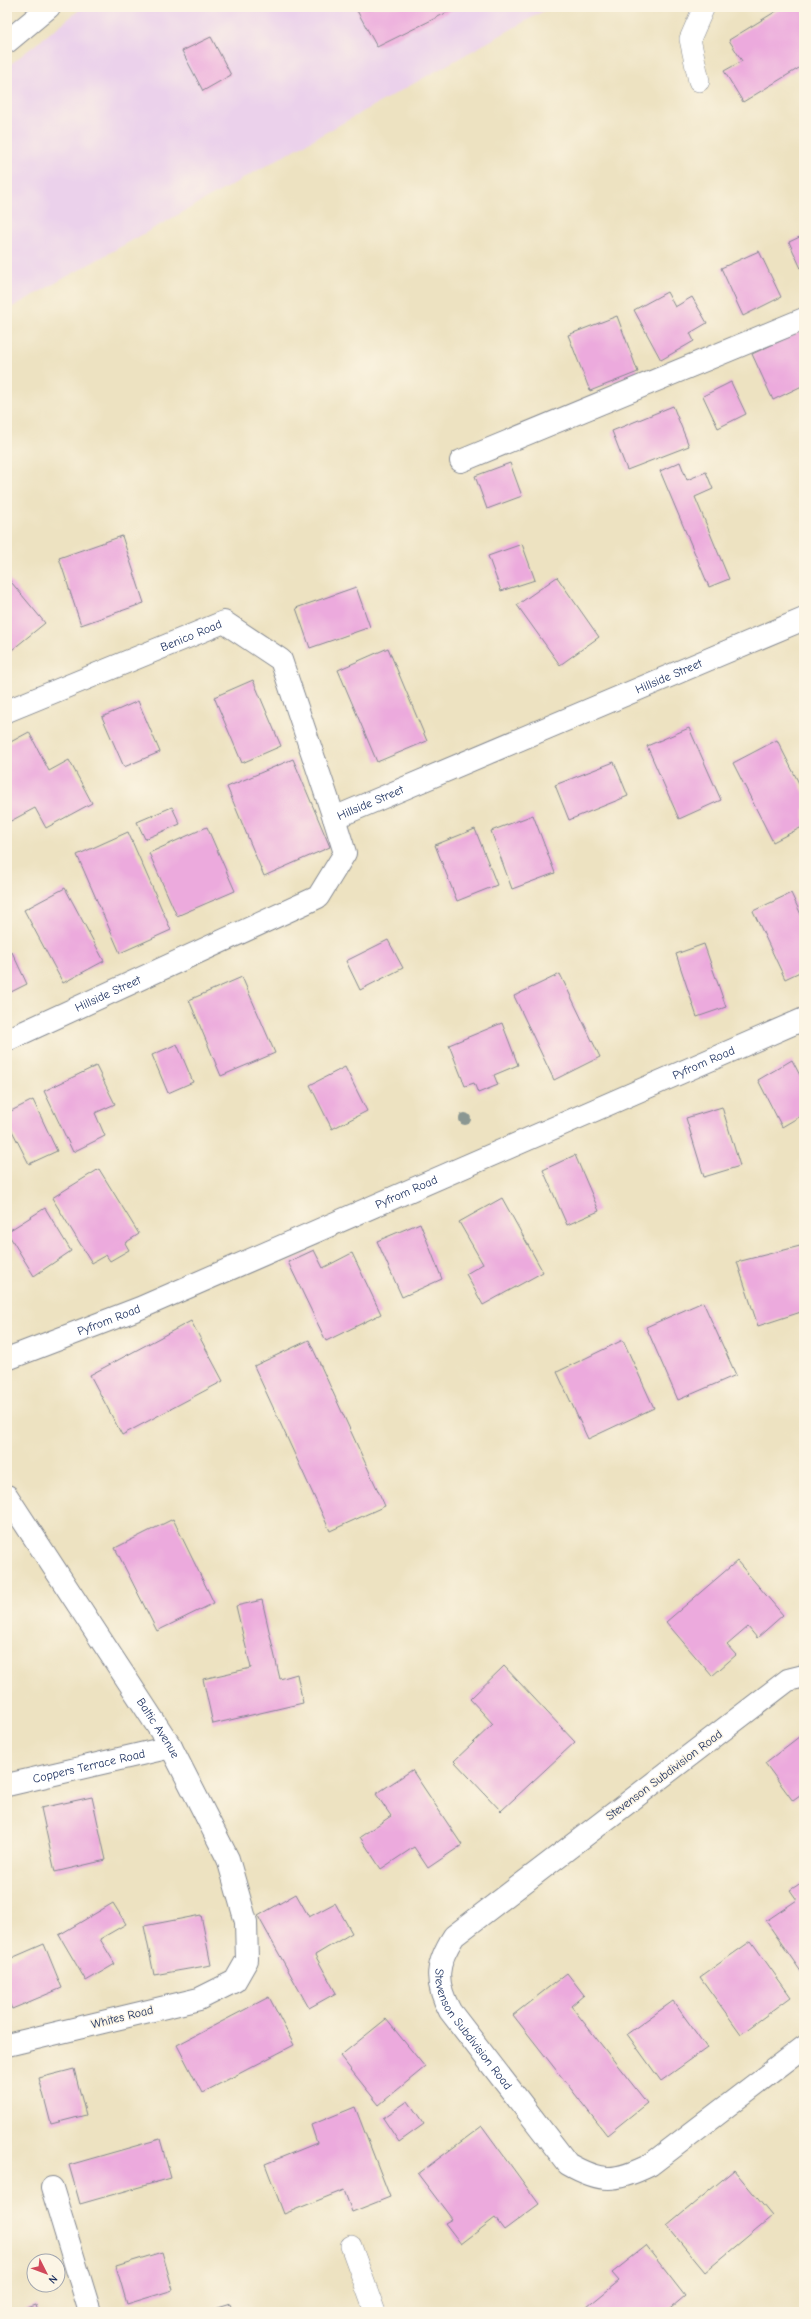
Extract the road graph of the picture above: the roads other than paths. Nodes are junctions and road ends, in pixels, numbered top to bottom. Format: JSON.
{"nodes":[{"id":1,"x":49,"y":7,"type":"edge"},
{"id":2,"x":704,"y":7,"type":"edge"},
{"id":3,"x":7,"y":42,"type":"edge"},
{"id":4,"x":699,"y":81,"type":"dead end"},
{"id":5,"x":804,"y":319,"type":"edge"},
{"id":6,"x":461,"y":461,"type":"dead end"},
{"id":7,"x":804,"y":619,"type":"edge"},
{"id":8,"x":7,"y":711,"type":"edge"},
{"id":9,"x":334,"y":818,"type":"junction"},
{"id":10,"x":804,"y":1019,"type":"edge"},
{"id":11,"x":7,"y":1040,"type":"edge"},
{"id":12,"x":7,"y":1359,"type":"edge"},
{"id":13,"x":7,"y":1496,"type":"edge"},
{"id":14,"x":804,"y":1676,"type":"edge"},
{"id":15,"x":171,"y":1747,"type":"junction"},
{"id":16,"x":7,"y":1785,"type":"edge"},
{"id":17,"x":235,"y":1980,"type":"joint"},
{"id":18,"x":7,"y":2045,"type":"edge"},
{"id":19,"x":804,"y":2047,"type":"edge"},
{"id":20,"x":52,"y":2188,"type":"dead end"},
{"id":21,"x":351,"y":2246,"type":"dead end"},
{"id":22,"x":90,"y":2312,"type":"edge"},
{"id":23,"x":375,"y":2312,"type":"edge"}],
"edges":[{"from":1,"to":3,"type":"street"},
{"from":2,"to":4,"type":"lane"},
{"from":5,"to":6,"type":"street"},
{"from":7,"to":9,"type":"street","name":"Hillside Street"},
{"from":8,"to":9,"type":"street","name":"Benico Road"},
{"from":9,"to":11,"type":"street","name":"Hillside Street"},
{"from":10,"to":12,"type":"street","name":"Pyfrom Road"},
{"from":13,"to":15,"type":"street","name":"Baltic Avenue"},
{"from":14,"to":19,"type":"street","name":"Stevenson Subdivision Road"},
{"from":15,"to":16,"type":"street","name":"Coppers Terrace Road"},
{"from":15,"to":17,"type":"street","name":"Baltic Avenue"},
{"from":17,"to":18,"type":"street","name":"Whites Road"},
{"from":20,"to":22,"type":"street"},
{"from":21,"to":23,"type":"lane"}]}
